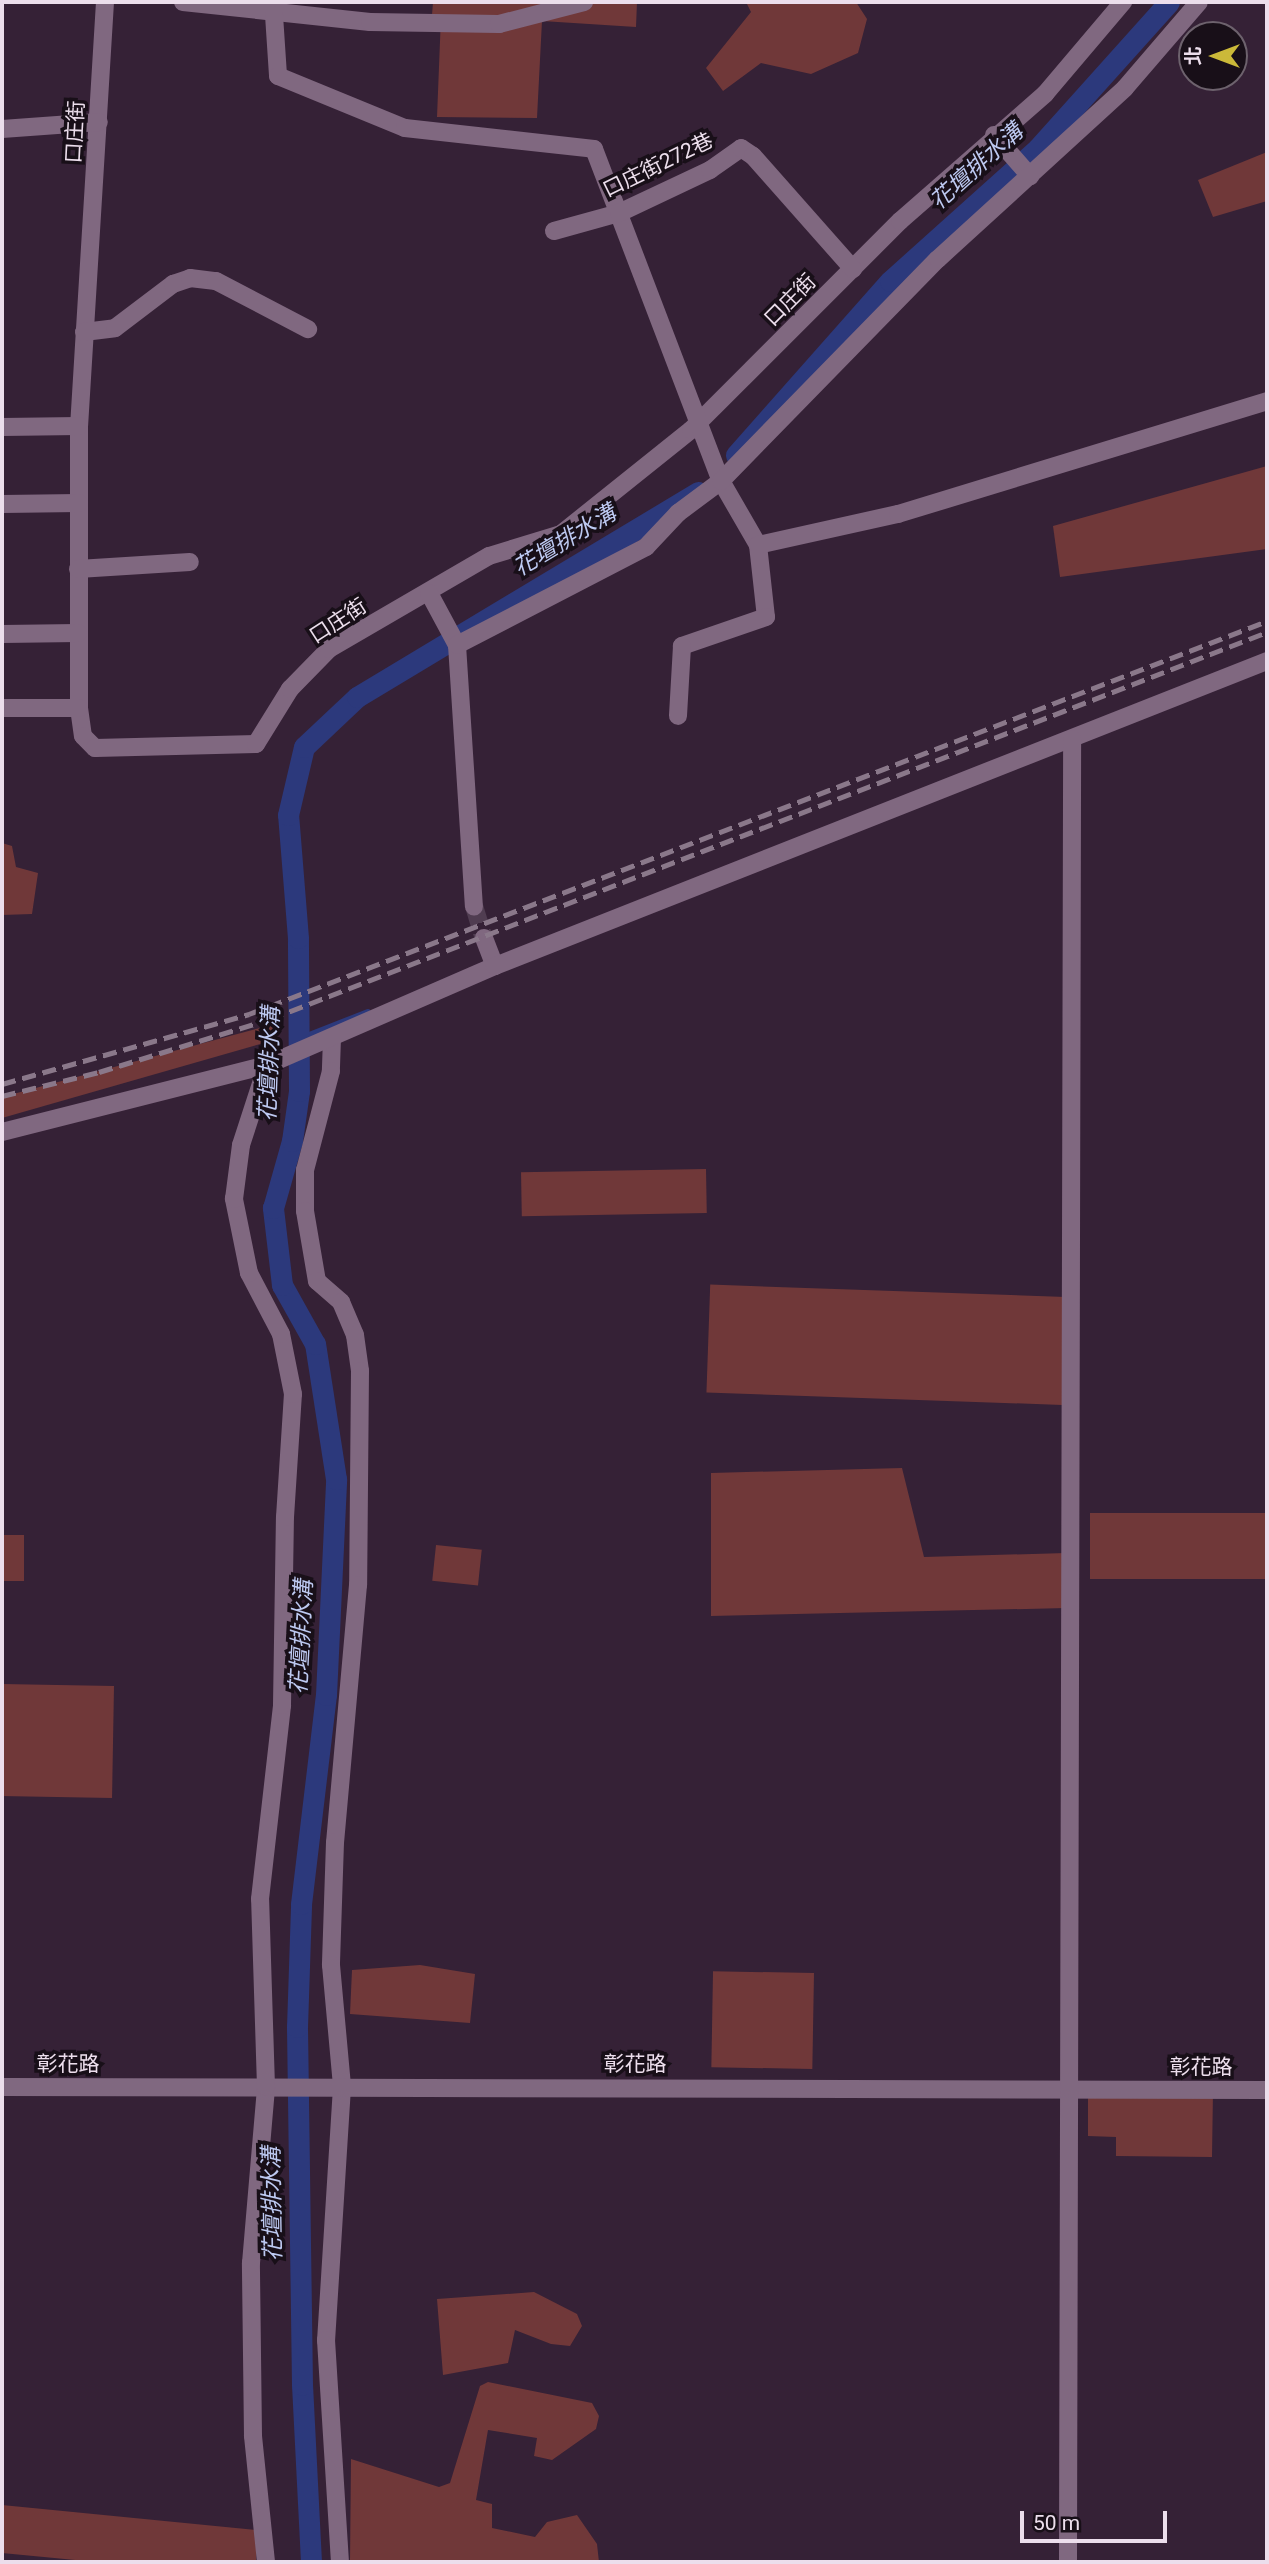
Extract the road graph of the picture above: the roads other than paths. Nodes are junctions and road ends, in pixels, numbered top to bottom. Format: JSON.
{"nodes":[{"id":1,"x":105,"y":2,"type":"edge"},
{"id":2,"x":183,"y":2,"type":"edge"},
{"id":3,"x":584,"y":2,"type":"edge"},
{"id":4,"x":1123,"y":2,"type":"edge"},
{"id":5,"x":1199,"y":2,"type":"edge"},
{"id":6,"x":274,"y":15,"type":"junction"},
{"id":7,"x":99,"y":122,"type":"junction"},
{"id":8,"x":2,"y":130,"type":"edge"},
{"id":9,"x":998,"y":140,"type":"junction"},
{"id":10,"x":1028,"y":173,"type":"junction"},
{"id":11,"x":619,"y":213,"type":"junction"},
{"id":12,"x":554,"y":231,"type":"dead end"},
{"id":13,"x":853,"y":269,"type":"junction"},
{"id":14,"x":308,"y":329,"type":"dead end"},
{"id":15,"x":84,"y":332,"type":"junction"},
{"id":16,"x":1267,"y":401,"type":"edge"},
{"id":17,"x":701,"y":421,"type":"junction"},
{"id":18,"x":79,"y":426,"type":"junction"},
{"id":19,"x":2,"y":427,"type":"edge"},
{"id":20,"x":721,"y":481,"type":"junction"},
{"id":21,"x":79,"y":503,"type":"junction"},
{"id":22,"x":2,"y":504,"type":"edge"},
{"id":23,"x":758,"y":545,"type":"junction"},
{"id":24,"x":190,"y":562,"type":"dead end"},
{"id":25,"x":79,"y":569,"type":"junction"},
{"id":26,"x":432,"y":598,"type":"junction"},
{"id":27,"x":79,"y":633,"type":"junction"},
{"id":28,"x":2,"y":634,"type":"edge"},
{"id":29,"x":454,"y":641,"type":"junction"},
{"id":30,"x":1267,"y":662,"type":"edge"},
{"id":31,"x":2,"y":708,"type":"edge"},
{"id":32,"x":79,"y":708,"type":"junction"},
{"id":33,"x":678,"y":716,"type":"dead end"},
{"id":34,"x":1072,"y":739,"type":"junction"},
{"id":35,"x":474,"y":906,"type":"tunnel mouth"},
{"id":36,"x":484,"y":938,"type":"tunnel mouth"},
{"id":37,"x":495,"y":966,"type":"junction"},
{"id":38,"x":325,"y":1041,"type":"junction"},
{"id":39,"x":271,"y":1063,"type":"junction"},
{"id":40,"x":2,"y":1132,"type":"edge"},
{"id":41,"x":2,"y":2087,"type":"edge"},
{"id":42,"x":272,"y":2087,"type":"junction"},
{"id":43,"x":342,"y":2087,"type":"junction"},
{"id":44,"x":1267,"y":2090,"type":"edge"},
{"id":45,"x":1070,"y":2091,"type":"junction"},
{"id":46,"x":266,"y":2562,"type":"edge"},
{"id":47,"x":340,"y":2562,"type":"edge"},
{"id":48,"x":1068,"y":2562,"type":"edge"}],
"edges":[{"from":1,"to":7,"type":"street","name":"口庄街"},
{"from":2,"to":6,"type":"street"},
{"from":3,"to":6,"type":"street"},
{"from":4,"to":9,"type":"street","name":"口庄街"},
{"from":5,"to":10,"type":"street"},
{"from":6,"to":11,"type":"street"},
{"from":7,"to":8,"type":"street"},
{"from":7,"to":15,"type":"street","name":"口庄街"},
{"from":9,"to":10,"type":"street"},
{"from":9,"to":13,"type":"street","name":"口庄街"},
{"from":10,"to":20,"type":"street"},
{"from":11,"to":12,"type":"street","name":"口庄街272巷"},
{"from":11,"to":13,"type":"street","name":"口庄街272巷"},
{"from":11,"to":17,"type":"street"},
{"from":13,"to":17,"type":"street","name":"口庄街"},
{"from":14,"to":15,"type":"street"},
{"from":15,"to":18,"type":"street","name":"口庄街"},
{"from":16,"to":23,"type":"street"},
{"from":17,"to":20,"type":"street"},
{"from":17,"to":26,"type":"street","name":"口庄街"},
{"from":18,"to":19,"type":"street"},
{"from":18,"to":21,"type":"street","name":"口庄街"},
{"from":20,"to":23,"type":"street"},
{"from":20,"to":29,"type":"street"},
{"from":21,"to":22,"type":"street"},
{"from":21,"to":25,"type":"street","name":"口庄街"},
{"from":23,"to":33,"type":"street"},
{"from":24,"to":25,"type":"street"},
{"from":25,"to":27,"type":"street","name":"口庄街"},
{"from":26,"to":29,"type":"street"},
{"from":26,"to":32,"type":"street","name":"口庄街"},
{"from":27,"to":28,"type":"street"},
{"from":27,"to":32,"type":"street","name":"口庄街"},
{"from":29,"to":35,"type":"street"},
{"from":30,"to":34,"type":"street"},
{"from":31,"to":32,"type":"street"},
{"from":34,"to":37,"type":"street"},
{"from":34,"to":45,"type":"street"},
{"from":36,"to":37,"type":"street"},
{"from":37,"to":38,"type":"street"},
{"from":38,"to":39,"type":"street"},
{"from":38,"to":43,"type":"street"},
{"from":39,"to":40,"type":"street"},
{"from":39,"to":42,"type":"street"},
{"from":41,"to":42,"type":"street","name":"彰花路"},
{"from":42,"to":43,"type":"street","name":"彰花路"},
{"from":42,"to":46,"type":"street"},
{"from":43,"to":45,"type":"street","name":"彰花路"},
{"from":43,"to":47,"type":"street"},
{"from":44,"to":45,"type":"street","name":"彰花路"},
{"from":45,"to":48,"type":"street"}]}
